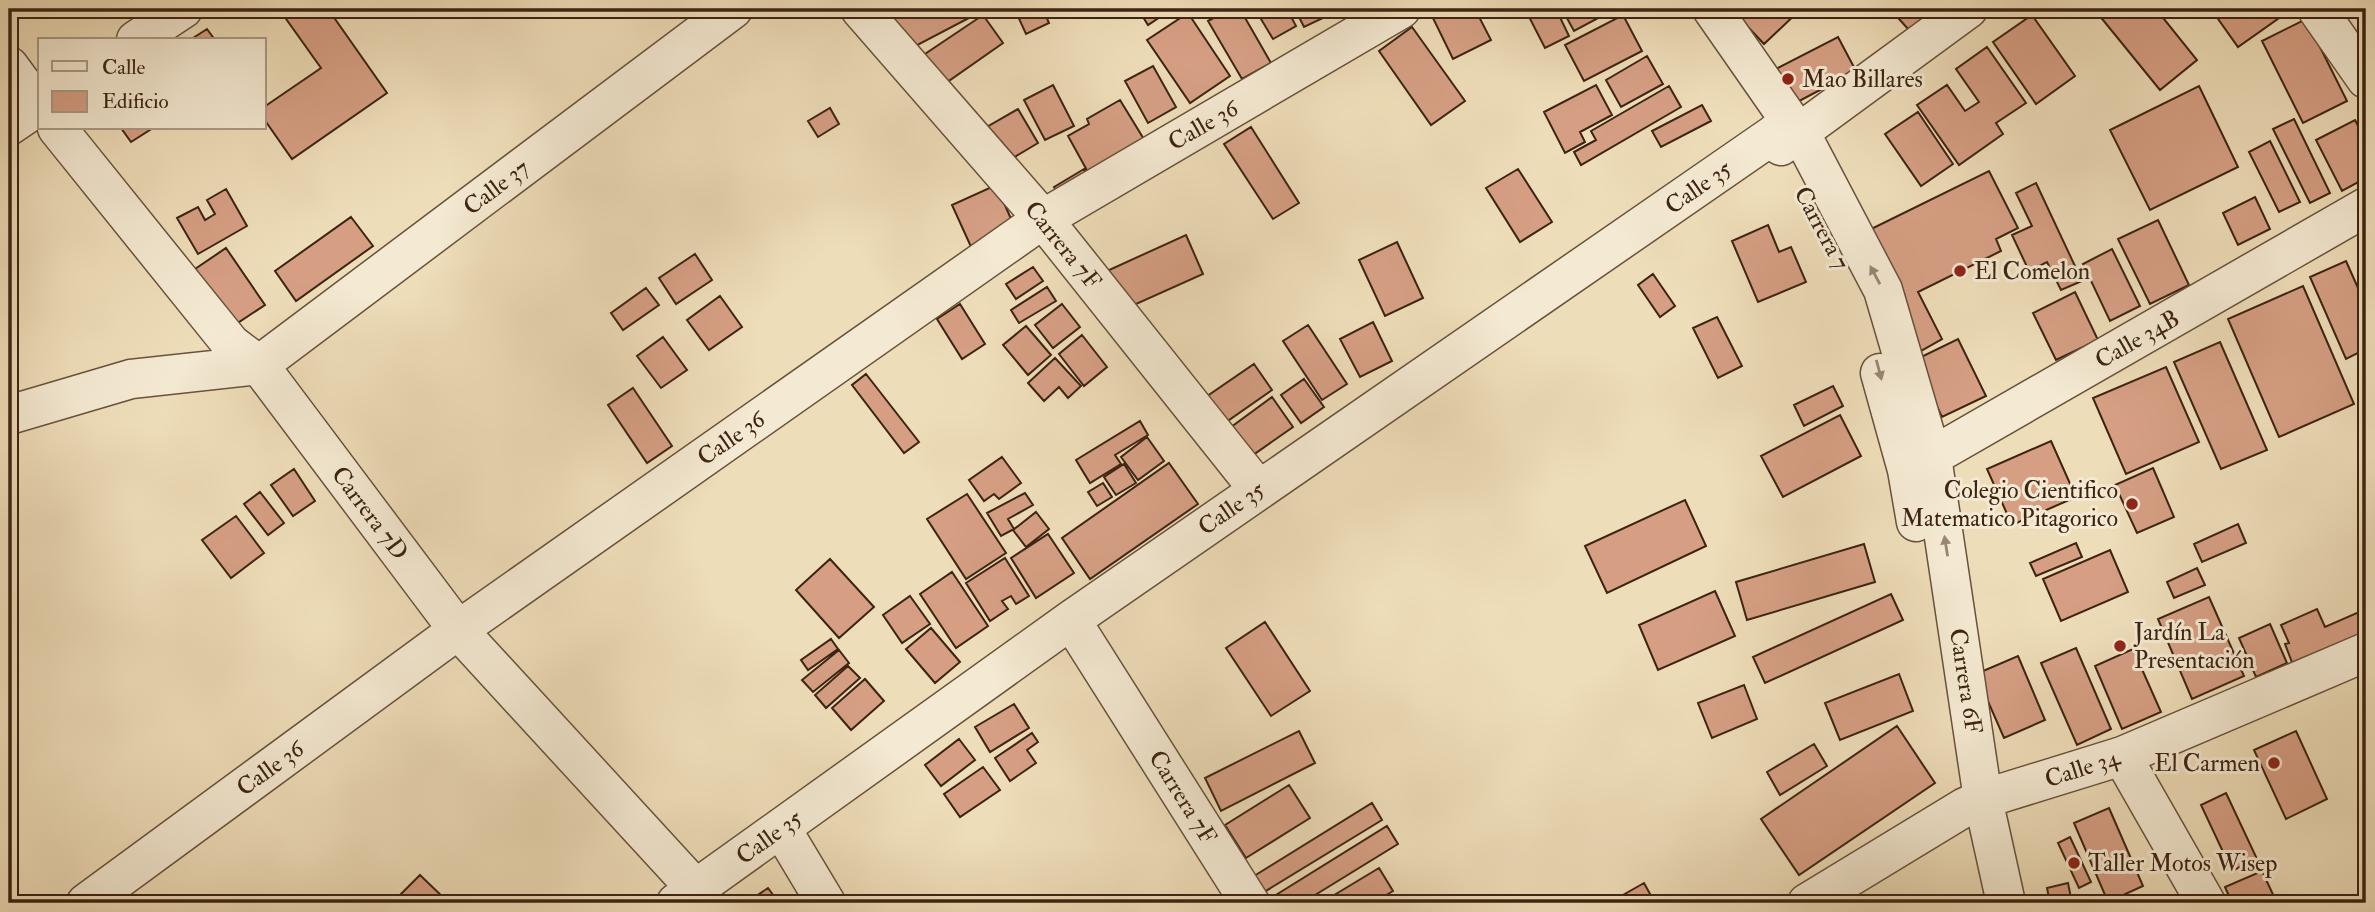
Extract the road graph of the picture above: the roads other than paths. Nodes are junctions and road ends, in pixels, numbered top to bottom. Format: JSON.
{"nodes":[{"id":1,"x":183,"y":9,"type":"edge"},
{"id":2,"x":733,"y":9,"type":"edge"},
{"id":3,"x":860,"y":9,"type":"edge"},
{"id":4,"x":1401,"y":9,"type":"edge"},
{"id":5,"x":1688,"y":9,"type":"edge"},
{"id":6,"x":1712,"y":9,"type":"edge"},
{"id":7,"x":1968,"y":9,"type":"edge"},
{"id":8,"x":2316,"y":9,"type":"edge"},
{"id":9,"x":139,"y":38,"type":"edge"},
{"id":10,"x":9,"y":66,"type":"edge"},
{"id":11,"x":2366,"y":79,"type":"edge"},
{"id":12,"x":37,"y":114,"type":"edge"},
{"id":13,"x":50,"y":130,"type":"edge"},
{"id":14,"x":1786,"y":134,"type":"junction"},
{"id":15,"x":2366,"y":207,"type":"edge"},
{"id":16,"x":1043,"y":219,"type":"junction"},
{"id":17,"x":260,"y":365,"type":"junction"},
{"id":18,"x":9,"y":415,"type":"edge"},
{"id":19,"x":1920,"y":464,"type":"junction"},
{"id":20,"x":1258,"y":489,"type":"junction"},
{"id":21,"x":1071,"y":620,"type":"junction"},
{"id":22,"x":458,"y":630,"type":"junction"},
{"id":23,"x":2366,"y":652,"type":"edge"},
{"id":24,"x":2122,"y":755,"type":"junction"},
{"id":25,"x":1974,"y":803,"type":"junction"},
{"id":26,"x":781,"y":828,"type":"junction"},
{"id":27,"x":686,"y":896,"type":"edge"},
{"id":28,"x":86,"y":903,"type":"edge"},
{"id":29,"x":825,"y":903,"type":"edge"},
{"id":30,"x":1250,"y":903,"type":"edge"},
{"id":31,"x":1807,"y":903,"type":"edge"},
{"id":32,"x":1983,"y":903,"type":"edge"},
{"id":33,"x":2006,"y":903,"type":"edge"},
{"id":34,"x":2206,"y":903,"type":"edge"}],
"edges":[{"from":1,"to":9,"type":"street"},
{"from":2,"to":17,"type":"street","name":"Calle 37"},
{"from":3,"to":16,"type":"street","name":"Carrera 7F"},
{"from":4,"to":16,"type":"street","name":"Calle 36"},
{"from":5,"to":14,"type":"street","name":"Carrera 7"},
{"from":6,"to":14,"type":"street","name":"Carrera 7"},
{"from":7,"to":14,"type":"street","name":"Calle 35"},
{"from":8,"to":11,"type":"street"},
{"from":10,"to":12,"type":"street","name":"Carrera 7D"},
{"from":13,"to":17,"type":"street","name":"Carrera 7D"},
{"from":14,"to":19,"type":"street","name":"Carrera 7"},
{"from":14,"to":20,"type":"street","name":"Calle 35"},
{"from":15,"to":19,"type":"street","name":"Calle 34B"},
{"from":16,"to":20,"type":"street","name":"Carrera 7F"},
{"from":16,"to":22,"type":"street","name":"Calle 36"},
{"from":17,"to":18,"type":"street"},
{"from":17,"to":22,"type":"street","name":"Carrera 7D"},
{"from":19,"to":25,"type":"street","name":"Carrera 6F"},
{"from":20,"to":21,"type":"street","name":"Calle 35"},
{"from":21,"to":26,"type":"street","name":"Calle 35"},
{"from":21,"to":30,"type":"street","name":"Carrera 7F"},
{"from":22,"to":27,"type":"street","name":"Carrera 7D"},
{"from":22,"to":28,"type":"street","name":"Calle 36"},
{"from":23,"to":24,"type":"street","name":"Calle 34"},
{"from":24,"to":25,"type":"street","name":"Calle 34"},
{"from":24,"to":34,"type":"street"},
{"from":25,"to":31,"type":"street","name":"Calle 34"},
{"from":25,"to":32,"type":"street"},
{"from":25,"to":33,"type":"street","name":"Carrera 6F"},
{"from":26,"to":27,"type":"street","name":"Calle 35"},
{"from":26,"to":29,"type":"street"}]}
